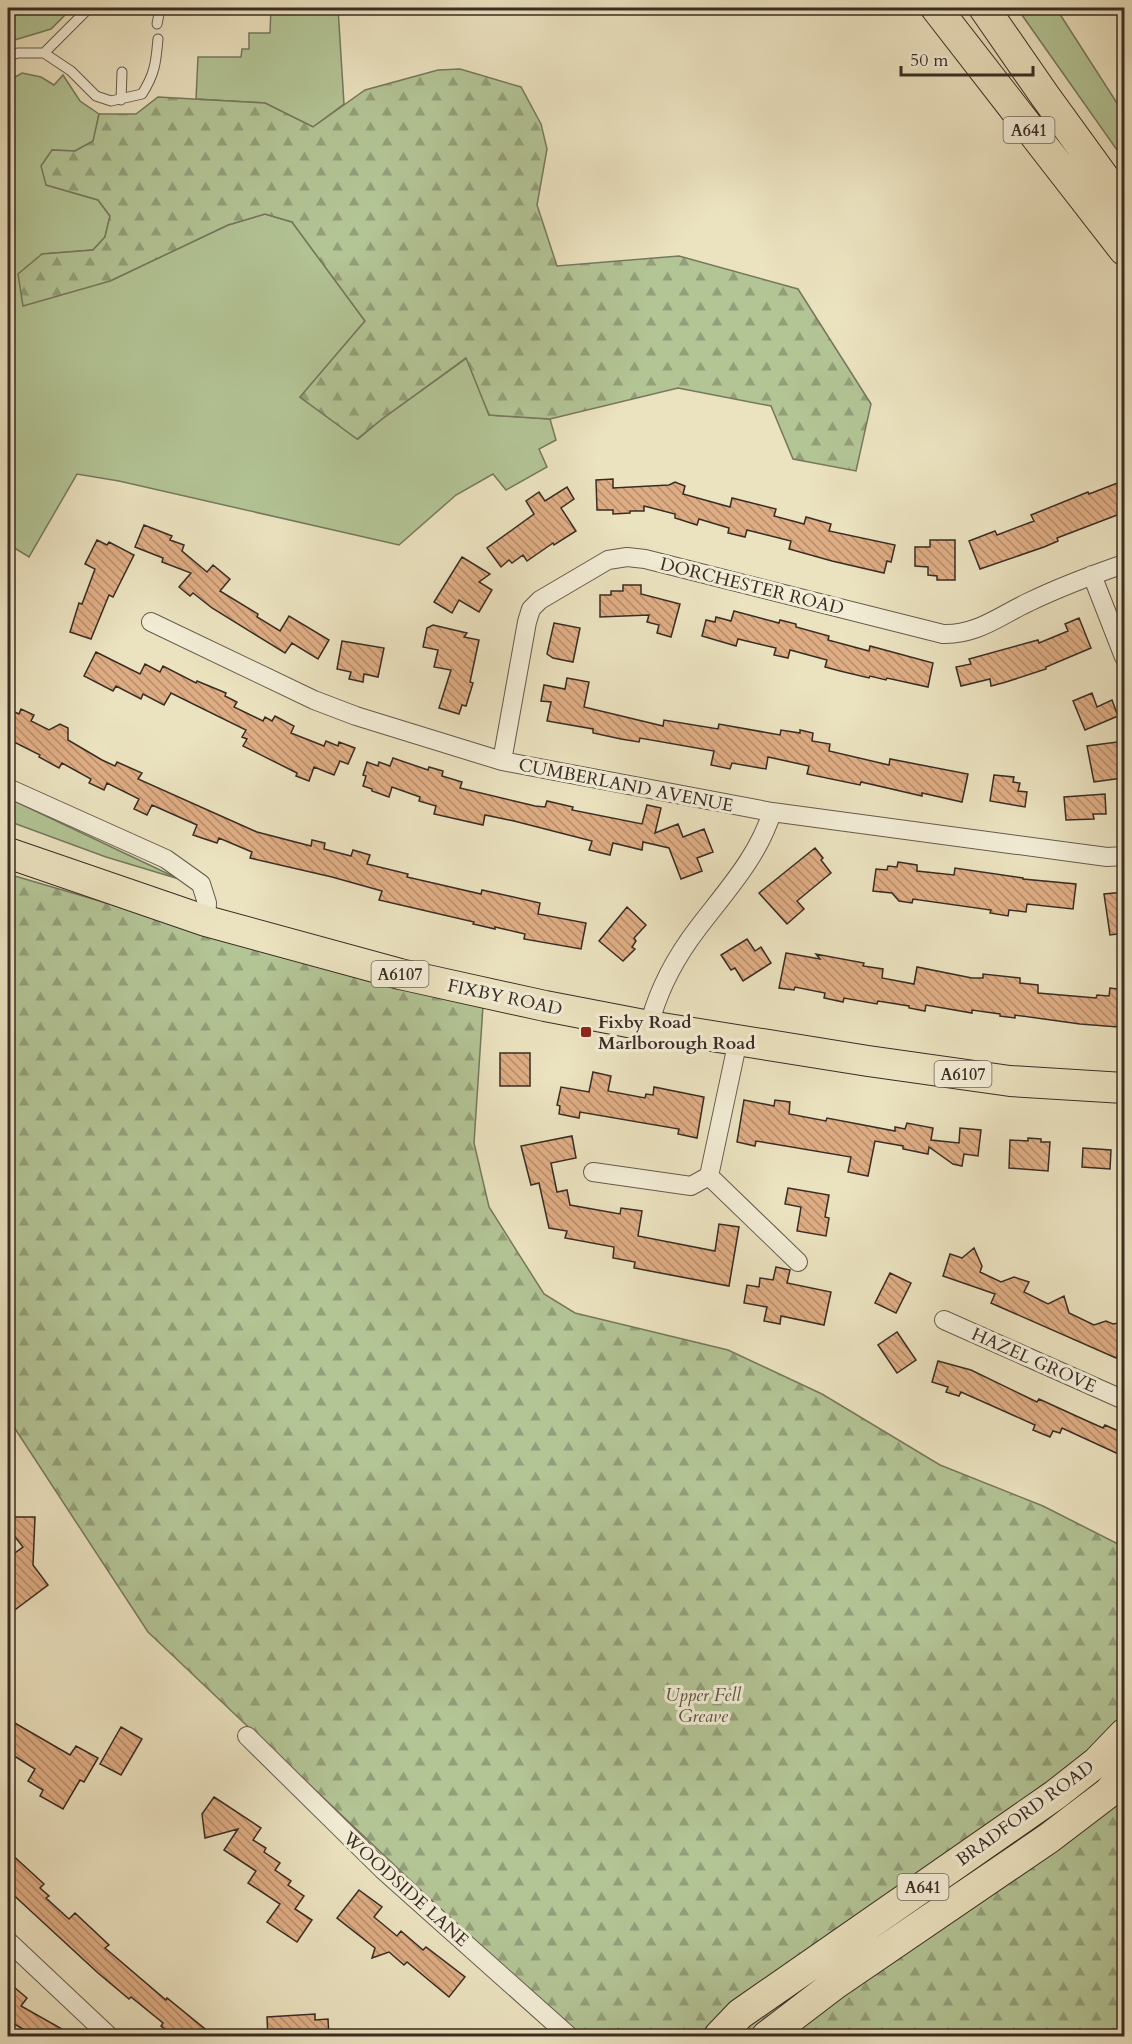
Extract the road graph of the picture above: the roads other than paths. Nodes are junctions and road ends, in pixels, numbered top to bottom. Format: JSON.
{"nodes":[{"id":1,"x":89,"y":8,"type":"edge"},
{"id":2,"x":156,"y":8,"type":"edge"},
{"id":3,"x":936,"y":8,"type":"edge"},
{"id":4,"x":984,"y":8,"type":"edge"},
{"id":5,"x":158,"y":24,"type":"dead end"},
{"id":6,"x":158,"y":39,"type":"dead end"},
{"id":7,"x":44,"y":53,"type":"junction"},
{"id":8,"x":8,"y":56,"type":"edge"},
{"id":9,"x":122,"y":72,"type":"dead end"},
{"id":10,"x":121,"y":100,"type":"junction"},
{"id":11,"x":1125,"y":205,"type":"edge"},
{"id":12,"x":1125,"y":250,"type":"edge"},
{"id":13,"x":1125,"y":564,"type":"edge"},
{"id":14,"x":1092,"y":575,"type":"junction"},
{"id":15,"x":151,"y":622,"type":"dead end"},
{"id":16,"x":1125,"y":657,"type":"edge"},
{"id":17,"x":502,"y":761,"type":"junction"},
{"id":18,"x":8,"y":788,"type":"edge"},
{"id":19,"x":772,"y":812,"type":"junction"},
{"id":20,"x":8,"y":854,"type":"edge"},
{"id":21,"x":1125,"y":856,"type":"edge"},
{"id":22,"x":206,"y":921,"type":"junction"},
{"id":23,"x":649,"y":1026,"type":"junction"},
{"id":24,"x":738,"y":1040,"type":"junction"},
{"id":25,"x":1125,"y":1088,"type":"edge"},
{"id":26,"x":593,"y":1172,"type":"dead end"},
{"id":27,"x":709,"y":1176,"type":"junction"},
{"id":28,"x":798,"y":1262,"type":"dead end"},
{"id":29,"x":944,"y":1320,"type":"dead end"},
{"id":30,"x":1125,"y":1400,"type":"edge"},
{"id":31,"x":1125,"y":1734,"type":"edge"},
{"id":32,"x":247,"y":1736,"type":"dead end"},
{"id":33,"x":1125,"y":1775,"type":"edge"},
{"id":34,"x":8,"y":1941,"type":"edge"},
{"id":35,"x":109,"y":2037,"type":"edge"},
{"id":36,"x":569,"y":2037,"type":"edge"},
{"id":37,"x":719,"y":2037,"type":"edge"},
{"id":38,"x":767,"y":2037,"type":"edge"}],
"edges":[{"from":1,"to":7,"type":"lane"},
{"from":2,"to":5,"type":"lane"},
{"from":3,"to":12,"type":"main road","number":"A641"},
{"from":4,"to":11,"type":"main road","number":"A641"},
{"from":6,"to":10,"type":"lane"},
{"from":7,"to":8,"type":"lane"},
{"from":7,"to":10,"type":"lane"},
{"from":9,"to":10,"type":"lane"},
{"from":13,"to":14,"type":"street","name":"DORCHESTER ROAD"},
{"from":14,"to":16,"type":"street"},
{"from":14,"to":17,"type":"street","name":"DORCHESTER ROAD"},
{"from":15,"to":17,"type":"street","name":"CUMBERLAND AVENUE"},
{"from":17,"to":19,"type":"street","name":"CUMBERLAND AVENUE"},
{"from":18,"to":22,"type":"street"},
{"from":19,"to":21,"type":"street","name":"CUMBERLAND AVENUE"},
{"from":19,"to":23,"type":"street"},
{"from":20,"to":22,"type":"main road","name":"FIXBY ROAD","number":"A6107"},
{"from":22,"to":23,"type":"main road","name":"FIXBY ROAD","number":"A6107"},
{"from":23,"to":24,"type":"main road","name":"FIXBY ROAD","number":"A6107"},
{"from":24,"to":25,"type":"main road","name":"FIXBY ROAD","number":"A6107"},
{"from":24,"to":27,"type":"street"},
{"from":26,"to":27,"type":"street"},
{"from":27,"to":28,"type":"street"},
{"from":29,"to":30,"type":"street","name":"HAZEL GROVE"},
{"from":31,"to":37,"type":"main road","name":"BRADFORD ROAD","number":"A641"},
{"from":32,"to":36,"type":"street","name":"WOODSIDE LANE"},
{"from":33,"to":38,"type":"main road","name":"BRADFORD ROAD","number":"A641"},
{"from":34,"to":35,"type":"street"}]}
